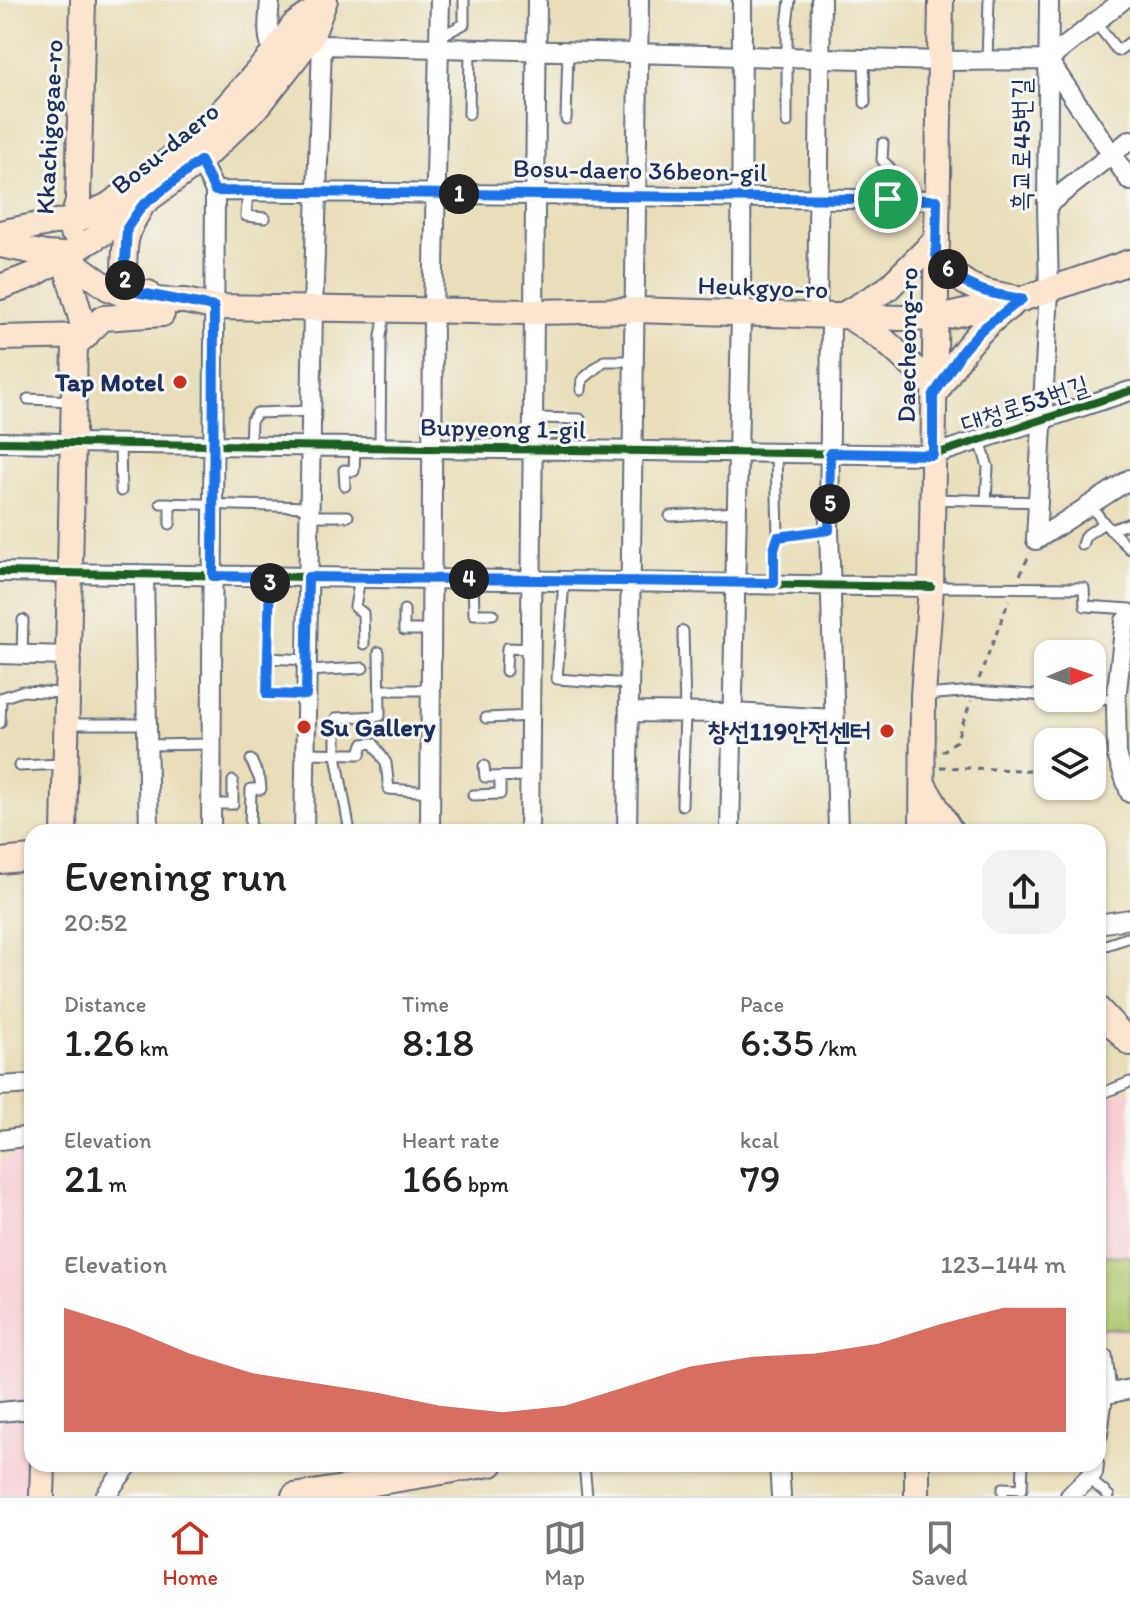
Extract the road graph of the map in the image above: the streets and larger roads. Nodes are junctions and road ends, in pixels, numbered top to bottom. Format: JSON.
{"nodes":[{"id":1,"x":83,"y":0,"type":"edge"},
{"id":2,"x":270,"y":0,"type":"edge"},
{"id":3,"x":440,"y":0,"type":"edge"},
{"id":4,"x":537,"y":0,"type":"edge"},
{"id":5,"x":639,"y":0,"type":"edge"},
{"id":6,"x":742,"y":0,"type":"edge"},
{"id":7,"x":821,"y":0,"type":"edge"},
{"id":8,"x":941,"y":0,"type":"edge"},
{"id":9,"x":1049,"y":0,"type":"edge"},
{"id":10,"x":1123,"y":0,"type":"edge"},
{"id":11,"x":323,"y":3,"type":"edge"},
{"id":12,"x":317,"y":42,"type":"junction"},
{"id":13,"x":437,"y":43,"type":"junction"},
{"id":14,"x":535,"y":50,"type":"junction"},
{"id":15,"x":639,"y":52,"type":"junction"},
{"id":16,"x":274,"y":53,"type":"junction"},
{"id":17,"x":742,"y":55,"type":"junction"},
{"id":18,"x":821,"y":57,"type":"junction"},
{"id":19,"x":1048,"y":60,"type":"junction"},
{"id":20,"x":941,"y":61,"type":"junction"},
{"id":21,"x":1130,"y":140,"type":"edge"},
{"id":22,"x":1111,"y":155,"type":"junction"},
{"id":23,"x":200,"y":161,"type":"junction"},
{"id":24,"x":167,"y":162,"type":"junction"},
{"id":25,"x":79,"y":174,"type":"junction"},
{"id":26,"x":1130,"y":181,"type":"edge"},
{"id":27,"x":215,"y":191,"type":"junction"},
{"id":28,"x":317,"y":192,"type":"junction"},
{"id":29,"x":435,"y":194,"type":"junction"},
{"id":30,"x":534,"y":195,"type":"junction"},
{"id":31,"x":638,"y":196,"type":"junction"},
{"id":32,"x":741,"y":198,"type":"junction"},
{"id":33,"x":818,"y":199,"type":"junction"},
{"id":34,"x":937,"y":200,"type":"junction"},
{"id":35,"x":1047,"y":205,"type":"junction"},
{"id":36,"x":142,"y":206,"type":"junction"},
{"id":37,"x":74,"y":221,"type":"junction"},
{"id":38,"x":0,"y":226,"type":"edge"},
{"id":39,"x":0,"y":233,"type":"edge"},
{"id":40,"x":0,"y":245,"type":"edge"},
{"id":41,"x":936,"y":247,"type":"junction"},
{"id":42,"x":63,"y":255,"type":"junction"},
{"id":43,"x":1130,"y":262,"type":"edge"},
{"id":44,"x":0,"y":287,"type":"edge"},
{"id":45,"x":1049,"y":290,"type":"junction"},
{"id":46,"x":1022,"y":299,"type":"junction"},
{"id":47,"x":185,"y":301,"type":"junction"},
{"id":48,"x":214,"y":307,"type":"junction"},
{"id":49,"x":313,"y":308,"type":"junction"},
{"id":50,"x":433,"y":310,"type":"junction"},
{"id":51,"x":635,"y":310,"type":"junction"},
{"id":52,"x":533,"y":312,"type":"junction"},
{"id":53,"x":741,"y":315,"type":"junction"},
{"id":54,"x":834,"y":317,"type":"junction"},
{"id":55,"x":935,"y":319,"type":"junction"},
{"id":56,"x":86,"y":336,"type":"junction"},
{"id":57,"x":0,"y":338,"type":"edge"},
{"id":58,"x":934,"y":391,"type":"junction"},
{"id":59,"x":1130,"y":391,"type":"edge"},
{"id":60,"x":1041,"y":420,"type":"junction"},
{"id":61,"x":0,"y":442,"type":"edge"},
{"id":62,"x":72,"y":442,"type":"junction"},
{"id":63,"x":214,"y":444,"type":"junction"},
{"id":64,"x":311,"y":446,"type":"junction"},
{"id":65,"x":432,"y":447,"type":"junction"},
{"id":66,"x":535,"y":449,"type":"junction"},
{"id":67,"x":632,"y":450,"type":"junction"},
{"id":68,"x":738,"y":452,"type":"junction"},
{"id":69,"x":830,"y":453,"type":"junction"},
{"id":70,"x":933,"y":455,"type":"junction"},
{"id":71,"x":1130,"y":479,"type":"edge"},
{"id":72,"x":0,"y":572,"type":"edge"},
{"id":73,"x":69,"y":574,"type":"junction"},
{"id":74,"x":144,"y":575,"type":"junction"},
{"id":75,"x":213,"y":576,"type":"junction"},
{"id":76,"x":308,"y":577,"type":"junction"},
{"id":77,"x":432,"y":577,"type":"junction"},
{"id":78,"x":533,"y":580,"type":"junction"},
{"id":79,"x":630,"y":580,"type":"junction"},
{"id":80,"x":736,"y":583,"type":"junction"},
{"id":81,"x":831,"y":584,"type":"junction"},
{"id":82,"x":931,"y":587,"type":"junction"},
{"id":83,"x":1130,"y":617,"type":"edge"},
{"id":84,"x":0,"y":654,"type":"edge"},
{"id":85,"x":68,"y":656,"type":"junction"},
{"id":86,"x":630,"y":712,"type":"junction"},
{"id":87,"x":733,"y":713,"type":"junction"},
{"id":88,"x":834,"y":719,"type":"junction"},
{"id":89,"x":1127,"y":774,"type":"edge"},
{"id":90,"x":923,"y":775,"type":"junction"},
{"id":91,"x":1130,"y":793,"type":"edge"},
{"id":92,"x":64,"y":824,"type":"edge"},
{"id":93,"x":149,"y":824,"type":"edge"},
{"id":94,"x":211,"y":824,"type":"edge"},
{"id":95,"x":304,"y":824,"type":"edge"},
{"id":96,"x":430,"y":824,"type":"edge"},
{"id":97,"x":529,"y":824,"type":"edge"},
{"id":98,"x":627,"y":824,"type":"edge"},
{"id":99,"x":730,"y":824,"type":"edge"},
{"id":100,"x":838,"y":824,"type":"edge"},
{"id":101,"x":922,"y":824,"type":"edge"},
{"id":102,"x":947,"y":824,"type":"edge"},
{"id":103,"x":24,"y":859,"type":"edge"},
{"id":104,"x":0,"y":861,"type":"edge"},
{"id":105,"x":1130,"y":919,"type":"edge"},
{"id":106,"x":1106,"y":923,"type":"edge"},
{"id":107,"x":1106,"y":1018,"type":"edge"},
{"id":108,"x":1130,"y":1043,"type":"edge"},
{"id":109,"x":24,"y":1084,"type":"edge"},
{"id":110,"x":0,"y":1086,"type":"edge"},
{"id":111,"x":24,"y":1137,"type":"edge"},
{"id":112,"x":0,"y":1140,"type":"edge"},
{"id":113,"x":1130,"y":1389,"type":"edge"},
{"id":114,"x":1106,"y":1395,"type":"edge"},
{"id":115,"x":24,"y":1410,"type":"edge"},
{"id":116,"x":0,"y":1412,"type":"edge"},
{"id":117,"x":43,"y":1472,"type":"edge"},
{"id":118,"x":123,"y":1472,"type":"edge"},
{"id":119,"x":391,"y":1472,"type":"edge"},
{"id":120,"x":780,"y":1472,"type":"edge"},
{"id":121,"x":917,"y":1472,"type":"edge"},
{"id":122,"x":1090,"y":1472,"type":"edge"},
{"id":123,"x":367,"y":1490,"type":"edge"},
{"id":124,"x":303,"y":1495,"type":"edge"},
{"id":125,"x":42,"y":1496,"type":"edge"},
{"id":126,"x":105,"y":1496,"type":"edge"},
{"id":127,"x":781,"y":1496,"type":"edge"},
{"id":128,"x":917,"y":1496,"type":"edge"},
{"id":129,"x":1070,"y":1496,"type":"edge"}],
"edges":[{"from":1,"to":25,"type":"main road","name":"Kkachigogae-ro"},
{"from":2,"to":16,"type":"street"},
{"from":3,"to":13,"type":"street"},
{"from":4,"to":14,"type":"street"},
{"from":5,"to":15,"type":"street"},
{"from":6,"to":17,"type":"street"},
{"from":7,"to":18,"type":"street"},
{"from":8,"to":20,"type":"main road","name":"Daecheong-ro"},
{"from":9,"to":19,"type":"street","name":"흑교로45번길"},
{"from":10,"to":19,"type":"street"},
{"from":11,"to":12,"type":"main road","name":"Bosu-daero"},
{"from":11,"to":16,"type":"main road","name":"Bosu-daero"},
{"from":12,"to":13,"type":"street"},
{"from":12,"to":23,"type":"main road","name":"Bosu-daero"},
{"from":12,"to":28,"type":"street"},
{"from":13,"to":14,"type":"street"},
{"from":13,"to":29,"type":"street"},
{"from":14,"to":15,"type":"street"},
{"from":14,"to":30,"type":"street"},
{"from":15,"to":17,"type":"street"},
{"from":15,"to":31,"type":"street"},
{"from":16,"to":24,"type":"main road","name":"Bosu-daero"},
{"from":17,"to":18,"type":"street"},
{"from":17,"to":32,"type":"street"},
{"from":18,"to":20,"type":"street"},
{"from":18,"to":33,"type":"street"},
{"from":19,"to":20,"type":"street"},
{"from":19,"to":22,"type":"street"},
{"from":19,"to":35,"type":"street","name":"흑교로45번길"},
{"from":20,"to":34,"type":"main road","name":"Daecheong-ro"},
{"from":21,"to":22,"type":"street"},
{"from":22,"to":26,"type":"street"},
{"from":22,"to":35,"type":"street"},
{"from":23,"to":27,"type":"street"},
{"from":23,"to":36,"type":"main road","name":"Bosu-daero"},
{"from":24,"to":25,"type":"main road"},
{"from":24,"to":37,"type":"main road","name":"Bosu-daero"},
{"from":25,"to":37,"type":"main road","name":"Kkachigogae-ro"},
{"from":25,"to":38,"type":"main road"},
{"from":27,"to":28,"type":"street","name":"Bosu-daero 36beon-gil"},
{"from":27,"to":48,"type":"street"},
{"from":28,"to":29,"type":"street","name":"Bosu-daero 36beon-gil"},
{"from":28,"to":49,"type":"street"},
{"from":29,"to":30,"type":"street","name":"Bosu-daero 36beon-gil"},
{"from":29,"to":50,"type":"street"},
{"from":30,"to":31,"type":"street","name":"Bosu-daero 36beon-gil"},
{"from":30,"to":52,"type":"street"},
{"from":31,"to":32,"type":"street","name":"Bosu-daero 36beon-gil"},
{"from":31,"to":51,"type":"street"},
{"from":32,"to":33,"type":"street","name":"Bosu-daero 36beon-gil"},
{"from":32,"to":53,"type":"street"},
{"from":33,"to":34,"type":"street","name":"Bosu-daero 36beon-gil"},
{"from":33,"to":54,"type":"street"},
{"from":34,"to":41,"type":"main road","name":"Daecheong-ro"},
{"from":35,"to":45,"type":"street","name":"흑교로45번길"},
{"from":36,"to":42,"type":"main road","name":"Bosu-daero"},
{"from":36,"to":47,"type":"main road"},
{"from":37,"to":39,"type":"main road","name":"Bosu-daero"},
{"from":37,"to":42,"type":"main road","name":"Kkachigogae-ro"},
{"from":40,"to":42,"type":"main road","name":"Heukgyo-ro"},
{"from":41,"to":46,"type":"main road"},
{"from":41,"to":54,"type":"main road"},
{"from":41,"to":55,"type":"main road","name":"Daecheong-ro"},
{"from":42,"to":44,"type":"main road","name":"Bosu-daero"},
{"from":42,"to":47,"type":"main road","name":"Heukgyo-ro"},
{"from":42,"to":56,"type":"main road"},
{"from":43,"to":45,"type":"main road","name":"Heukgyo-ro"},
{"from":45,"to":46,"type":"main road","name":"Heukgyo-ro"},
{"from":45,"to":60,"type":"street","name":"흑교로45번길"},
{"from":46,"to":55,"type":"main road","name":"Heukgyo-ro"},
{"from":46,"to":58,"type":"main road"},
{"from":47,"to":48,"type":"main road","name":"Heukgyo-ro"},
{"from":48,"to":49,"type":"main road","name":"Heukgyo-ro"},
{"from":48,"to":56,"type":"main road","name":"Heukgyo-ro"},
{"from":48,"to":63,"type":"street"},
{"from":49,"to":50,"type":"main road","name":"Heukgyo-ro"},
{"from":49,"to":64,"type":"street"},
{"from":50,"to":52,"type":"main road","name":"Heukgyo-ro"},
{"from":50,"to":65,"type":"street"},
{"from":51,"to":52,"type":"main road","name":"Heukgyo-ro"},
{"from":51,"to":53,"type":"main road","name":"Heukgyo-ro"},
{"from":51,"to":67,"type":"street"},
{"from":52,"to":66,"type":"street"},
{"from":53,"to":54,"type":"main road","name":"Heukgyo-ro"},
{"from":53,"to":68,"type":"street"},
{"from":54,"to":55,"type":"main road","name":"Heukgyo-ro"},
{"from":54,"to":58,"type":"main road"},
{"from":54,"to":69,"type":"street"},
{"from":55,"to":58,"type":"main road","name":"Daecheong-ro"},
{"from":56,"to":57,"type":"main road"},
{"from":56,"to":62,"type":"main road"},
{"from":58,"to":70,"type":"main road","name":"Daecheong-ro"},
{"from":59,"to":60,"type":"street","name":"대청로53번길"},
{"from":60,"to":70,"type":"street","name":"대청로53번길"},
{"from":60,"to":71,"type":"street","name":"흑교로45번길"},
{"from":61,"to":62,"type":"street","name":"Bupyeong 1-gil"},
{"from":62,"to":63,"type":"street","name":"Bupyeong 1-gil"},
{"from":62,"to":73,"type":"main road"},
{"from":63,"to":64,"type":"street","name":"Bupyeong 1-gil"},
{"from":63,"to":75,"type":"street"},
{"from":64,"to":65,"type":"street","name":"Bupyeong 1-gil"},
{"from":64,"to":76,"type":"street"},
{"from":65,"to":66,"type":"street","name":"Bupyeong 1-gil"},
{"from":65,"to":77,"type":"street"},
{"from":66,"to":67,"type":"street","name":"Bupyeong 1-gil"},
{"from":66,"to":78,"type":"street"},
{"from":67,"to":68,"type":"street","name":"Bupyeong 1-gil"},
{"from":67,"to":79,"type":"street"},
{"from":68,"to":69,"type":"street","name":"Bupyeong 1-gil"},
{"from":68,"to":80,"type":"street"},
{"from":69,"to":70,"type":"street","name":"Bupyeong 1-gil"},
{"from":69,"to":81,"type":"street"},
{"from":70,"to":82,"type":"main road","name":"Daecheong-ro"},
{"from":72,"to":73,"type":"street"},
{"from":73,"to":74,"type":"street"},
{"from":73,"to":85,"type":"main road"},
{"from":74,"to":75,"type":"street"},
{"from":74,"to":93,"type":"street"},
{"from":75,"to":76,"type":"street"},
{"from":75,"to":94,"type":"street"},
{"from":76,"to":77,"type":"street"},
{"from":76,"to":95,"type":"street"},
{"from":77,"to":78,"type":"street"},
{"from":77,"to":96,"type":"street"},
{"from":78,"to":79,"type":"street"},
{"from":78,"to":97,"type":"street"},
{"from":79,"to":80,"type":"street"},
{"from":79,"to":86,"type":"street"},
{"from":80,"to":81,"type":"street"},
{"from":80,"to":87,"type":"street"},
{"from":81,"to":82,"type":"street"},
{"from":81,"to":88,"type":"street"},
{"from":82,"to":90,"type":"main road","name":"Daecheong-ro"},
{"from":83,"to":89,"type":"street"},
{"from":84,"to":85,"type":"street"},
{"from":85,"to":92,"type":"main road"},
{"from":86,"to":87,"type":"street"},
{"from":86,"to":98,"type":"street"},
{"from":87,"to":88,"type":"street"},
{"from":87,"to":99,"type":"street"},
{"from":88,"to":100,"type":"street"},
{"from":89,"to":91,"type":"street"},
{"from":90,"to":101,"type":"main road","name":"Daecheong-ro"},
{"from":90,"to":102,"type":"main road"},
{"from":103,"to":104,"type":"main road"},
{"from":105,"to":106,"type":"street"},
{"from":107,"to":108,"type":"main road"},
{"from":109,"to":110,"type":"street"},
{"from":111,"to":112,"type":"street"},
{"from":113,"to":114,"type":"street"},
{"from":115,"to":116,"type":"street"},
{"from":117,"to":125,"type":"main road"},
{"from":118,"to":126,"type":"street"},
{"from":119,"to":123,"type":"main road"},
{"from":120,"to":127,"type":"street"},
{"from":121,"to":128,"type":"main road"},
{"from":122,"to":129,"type":"street"},
{"from":123,"to":124,"type":"main road"}]}
